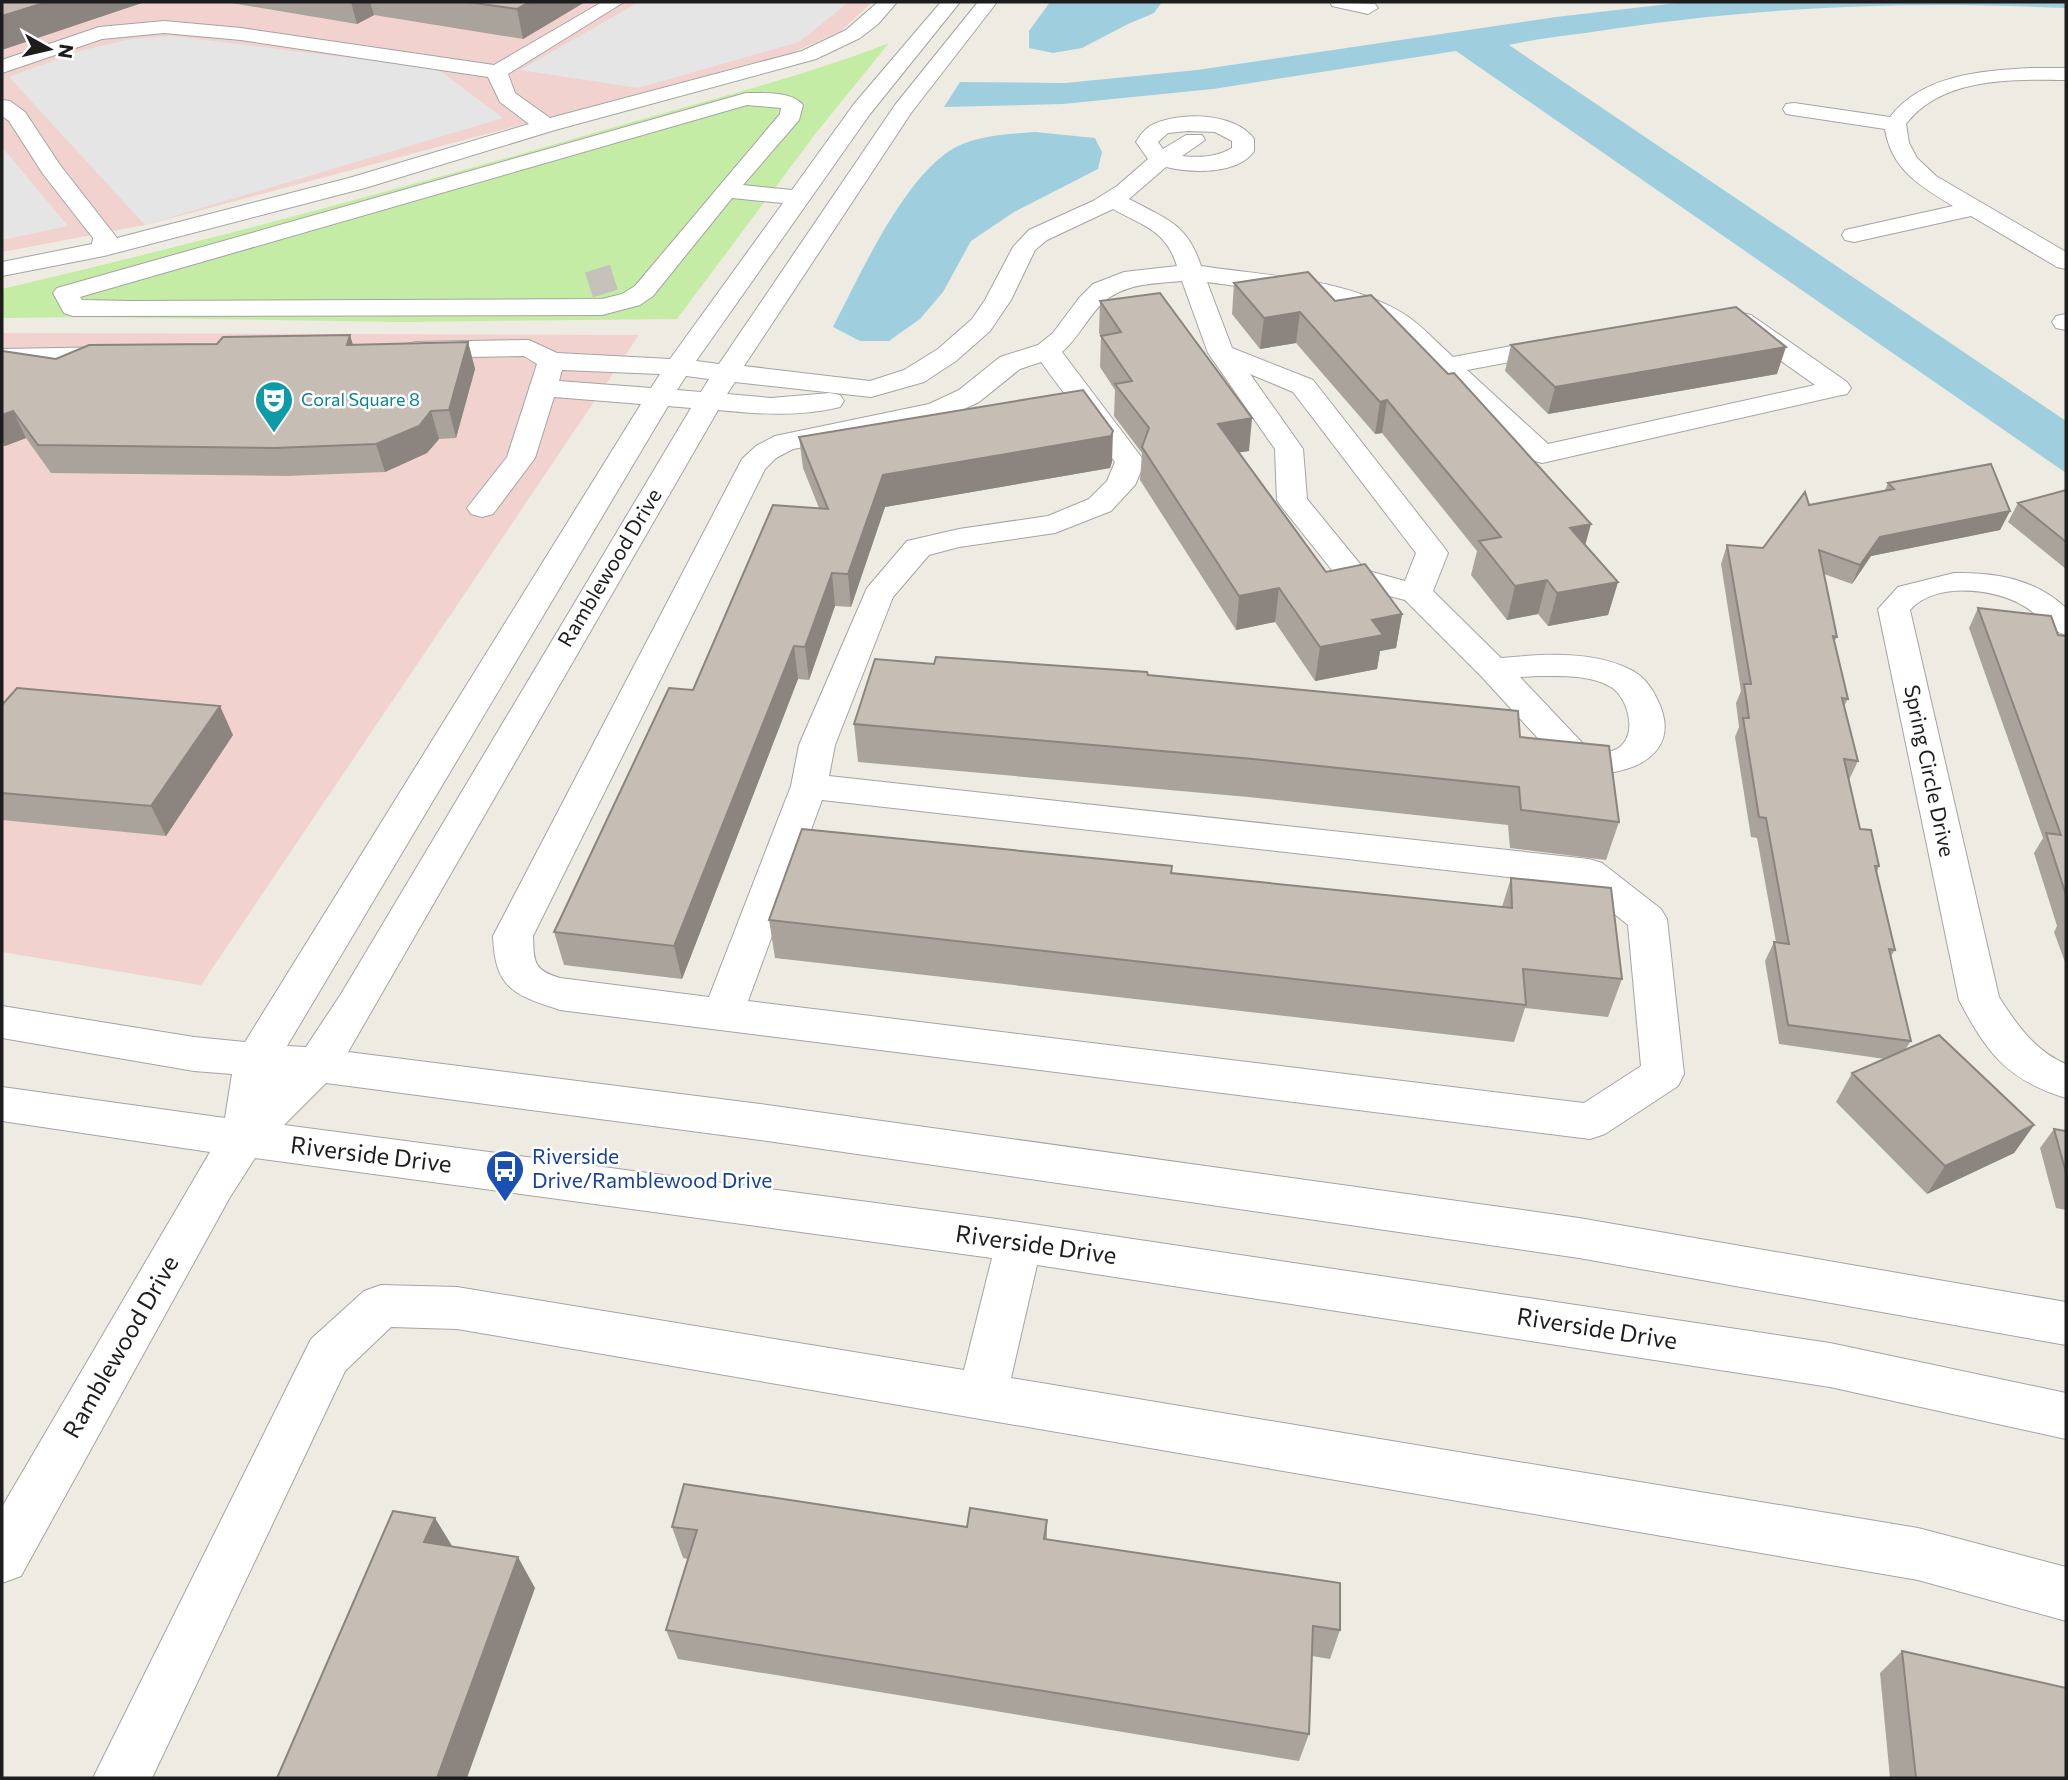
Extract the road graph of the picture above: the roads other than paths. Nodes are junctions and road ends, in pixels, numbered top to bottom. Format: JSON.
{"nodes":[{"id":1,"x":615,"y":2,"type":"edge"},
{"id":2,"x":888,"y":2,"type":"edge"},
{"id":3,"x":951,"y":2,"type":"edge"},
{"id":4,"x":988,"y":2,"type":"edge"},
{"id":5,"x":1339,"y":2,"type":"edge"},
{"id":6,"x":1368,"y":8,"type":"dead end"},
{"id":7,"x":2,"y":67,"type":"edge"},
{"id":8,"x":497,"y":72,"type":"junction"},
{"id":9,"x":2066,"y":74,"type":"edge"},
{"id":10,"x":2,"y":106,"type":"edge"},
{"id":11,"x":1794,"y":109,"type":"dead end"},
{"id":12,"x":1895,"y":124,"type":"junction"},
{"id":13,"x":547,"y":125,"type":"junction"},
{"id":14,"x":1194,"y":140,"type":"dead end"},
{"id":15,"x":441,"y":157,"type":"junction"},
{"id":16,"x":472,"y":178,"type":"junction"},
{"id":17,"x":726,"y":190,"type":"junction"},
{"id":18,"x":799,"y":198,"type":"junction"},
{"id":19,"x":1112,"y":199,"type":"junction"},
{"id":20,"x":1973,"y":208,"type":"junction"},
{"id":21,"x":1854,"y":235,"type":"dead end"},
{"id":22,"x":104,"y":249,"type":"junction"},
{"id":23,"x":671,"y":257,"type":"junction"},
{"id":24,"x":2066,"y":262,"type":"edge"},
{"id":25,"x":2,"y":269,"type":"edge"},
{"id":26,"x":628,"y":272,"type":"tunnel mouth"},
{"id":27,"x":1191,"y":272,"type":"junction"},
{"id":28,"x":589,"y":285,"type":"tunnel mouth"},
{"id":29,"x":526,"y":307,"type":"junction"},
{"id":30,"x":1716,"y":315,"type":"edge"},
{"id":31,"x":1581,"y":340,"type":"edge"},
{"id":32,"x":390,"y":350,"type":"edge"},
{"id":33,"x":1047,"y":351,"type":"junction"},
{"id":34,"x":1221,"y":353,"type":"junction"},
{"id":35,"x":140,"y":354,"type":"edge"},
{"id":36,"x":2,"y":356,"type":"edge"},
{"id":37,"x":1447,"y":366,"type":"junction"},
{"id":38,"x":678,"y":367,"type":"junction"},
{"id":39,"x":726,"y":373,"type":"junction"},
{"id":40,"x":547,"y":374,"type":"junction"},
{"id":41,"x":857,"y":389,"type":"junction"},
{"id":42,"x":658,"y":398,"type":"junction"},
{"id":43,"x":708,"y":403,"type":"junction"},
{"id":44,"x":482,"y":508,"type":"dead end"},
{"id":45,"x":1416,"y":593,"type":"junction"},
{"id":46,"x":2066,"y":625,"type":"edge"},
{"id":47,"x":1493,"y":668,"type":"dead end"},
{"id":48,"x":809,"y":786,"type":"junction"},
{"id":49,"x":723,"y":1014,"type":"junction"},
{"id":50,"x":2,"y":1022,"type":"edge"},
{"id":51,"x":256,"y":1060,"type":"junction"},
{"id":52,"x":317,"y":1065,"type":"junction"},
{"id":53,"x":2066,"y":1081,"type":"edge"},
{"id":54,"x":2,"y":1104,"type":"edge"},
{"id":55,"x":243,"y":1139,"type":"junction"},
{"id":56,"x":1019,"y":1242,"type":"junction"},
{"id":57,"x":2066,"y":1324,"type":"edge"},
{"id":58,"x":982,"y":1397,"type":"junction"},
{"id":59,"x":2066,"y":1416,"type":"edge"},
{"id":60,"x":2,"y":1557,"type":"edge"},
{"id":61,"x":2066,"y":1594,"type":"edge"},
{"id":62,"x":122,"y":1778,"type":"edge"}],
"edges":[{"from":1,"to":8,"type":"street"},
{"from":2,"to":13,"type":"street"},
{"from":3,"to":18,"type":"street","name":"Ramblewood Drive"},
{"from":4,"to":39,"type":"street","name":"Ramblewood Drive"},
{"from":5,"to":6,"type":"street"},
{"from":7,"to":8,"type":"street"},
{"from":8,"to":13,"type":"street"},
{"from":9,"to":12,"type":"street"},
{"from":10,"to":22,"type":"street"},
{"from":11,"to":12,"type":"street"},
{"from":12,"to":20,"type":"street"},
{"from":13,"to":15,"type":"street"},
{"from":14,"to":19,"type":"street"},
{"from":15,"to":16,"type":"street"},
{"from":15,"to":22,"type":"street"},
{"from":16,"to":17,"type":"street"},
{"from":16,"to":29,"type":"street"},
{"from":17,"to":18,"type":"street"},
{"from":17,"to":23,"type":"street"},
{"from":18,"to":38,"type":"street","name":"Ramblewood Drive"},
{"from":19,"to":27,"type":"street"},
{"from":19,"to":41,"type":"street"},
{"from":20,"to":21,"type":"street"},
{"from":20,"to":24,"type":"street"},
{"from":22,"to":25,"type":"street"},
{"from":23,"to":26,"type":"street"},
{"from":23,"to":29,"type":"street"},
{"from":27,"to":33,"type":"street"},
{"from":27,"to":34,"type":"street"},
{"from":27,"to":37,"type":"street"},
{"from":28,"to":29,"type":"street"},
{"from":30,"to":37,"type":"street"},
{"from":31,"to":37,"type":"street"},
{"from":32,"to":40,"type":"street"},
{"from":33,"to":48,"type":"street"},
{"from":33,"to":49,"type":"street"},
{"from":34,"to":45,"type":"street"},
{"from":34,"to":45,"type":"street"},
{"from":35,"to":36,"type":"street"},
{"from":38,"to":39,"type":"street"},
{"from":38,"to":40,"type":"street"},
{"from":38,"to":42,"type":"street","name":"Ramblewood Drive"},
{"from":39,"to":41,"type":"street"},
{"from":39,"to":43,"type":"street","name":"Ramblewood Drive"},
{"from":40,"to":42,"type":"street"},
{"from":40,"to":44,"type":"street"},
{"from":41,"to":43,"type":"street"},
{"from":42,"to":43,"type":"street"},
{"from":42,"to":51,"type":"street","name":"Ramblewood Drive"},
{"from":43,"to":52,"type":"street","name":"Ramblewood Drive"},
{"from":45,"to":47,"type":"street"},
{"from":46,"to":53,"type":"street","name":"Spring Circle Drive"},
{"from":48,"to":49,"type":"street"},
{"from":48,"to":49,"type":"street"},
{"from":50,"to":51,"type":"street"},
{"from":51,"to":52,"type":"street"},
{"from":51,"to":55,"type":"street","name":"Ramblewood Drive"},
{"from":52,"to":55,"type":"street","name":"Ramblewood Drive"},
{"from":52,"to":57,"type":"street"},
{"from":54,"to":55,"type":"street","name":"Riverside Drive"},
{"from":55,"to":56,"type":"street","name":"Riverside Drive"},
{"from":55,"to":60,"type":"street","name":"Ramblewood Drive"},
{"from":56,"to":58,"type":"street"},
{"from":56,"to":59,"type":"street","name":"Riverside Drive"},
{"from":58,"to":61,"type":"street"},
{"from":58,"to":62,"type":"street"}]}
